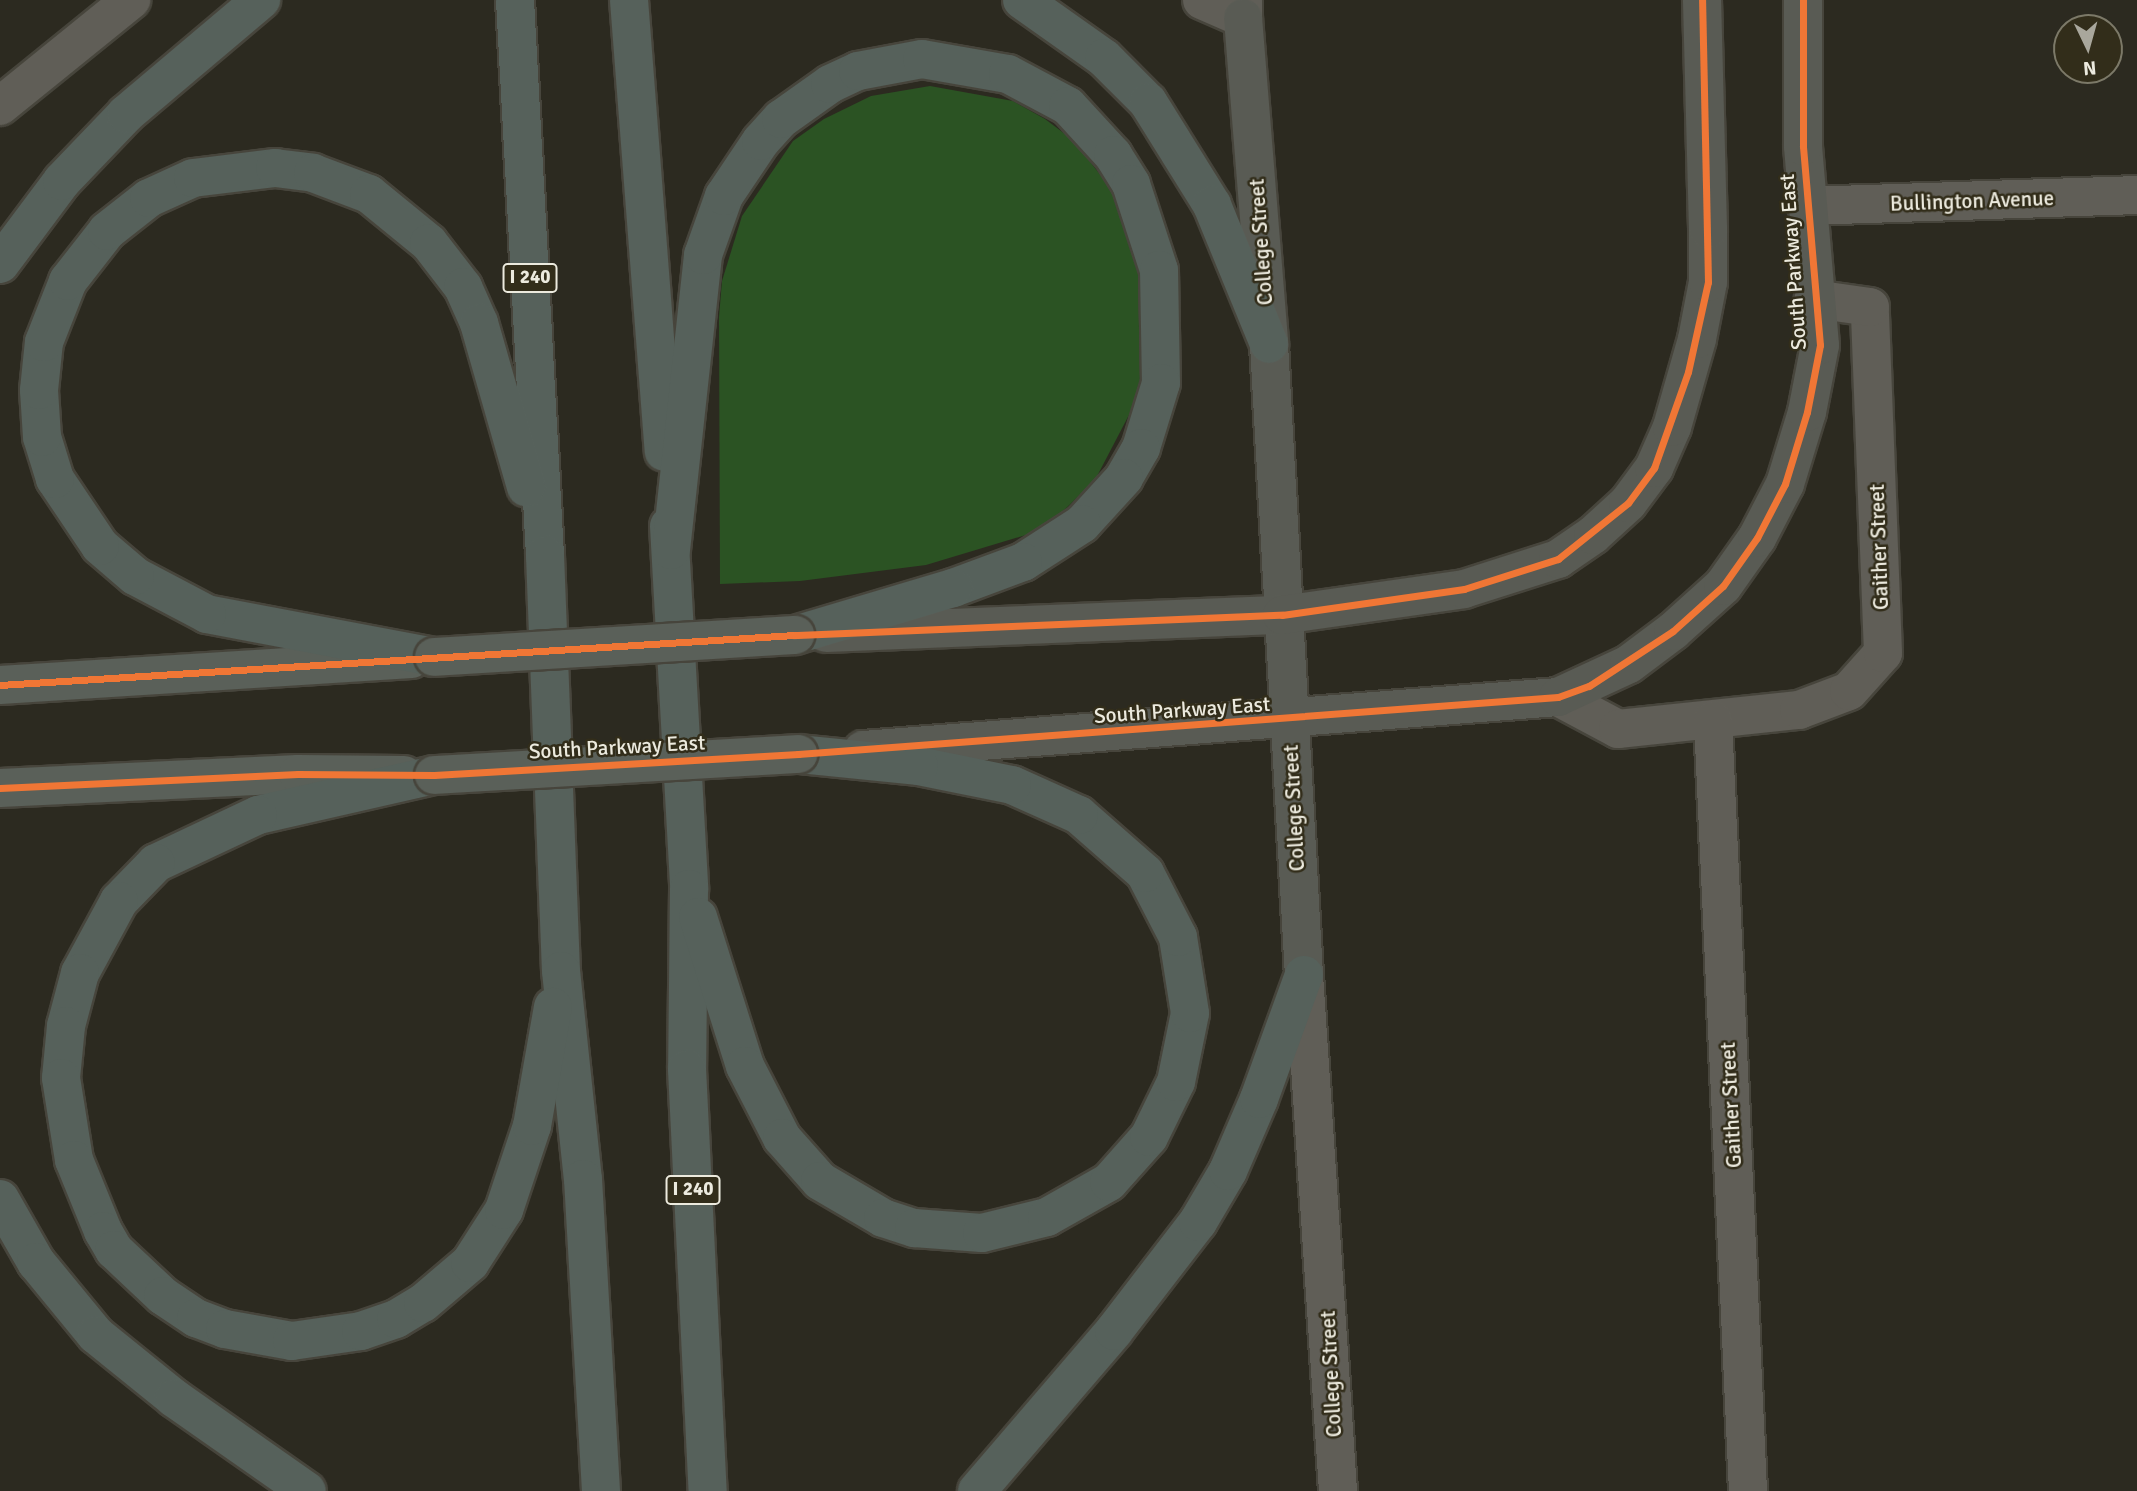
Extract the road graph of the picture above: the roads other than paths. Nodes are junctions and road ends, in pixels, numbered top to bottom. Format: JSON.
{"nodes":[{"id":1,"x":131,"y":0,"type":"edge"},
{"id":2,"x":261,"y":0,"type":"edge"},
{"id":3,"x":515,"y":0,"type":"edge"},
{"id":4,"x":629,"y":0,"type":"edge"},
{"id":5,"x":1022,"y":0,"type":"edge"},
{"id":6,"x":1202,"y":0,"type":"edge"},
{"id":7,"x":1702,"y":0,"type":"edge"},
{"id":8,"x":1803,"y":0,"type":"edge"},
{"id":9,"x":1243,"y":9,"type":"edge"},
{"id":10,"x":0,"y":106,"type":"edge"},
{"id":11,"x":2137,"y":195,"type":"edge"},
{"id":12,"x":1807,"y":206,"type":"junction"},
{"id":13,"x":0,"y":264,"type":"edge"},
{"id":14,"x":1814,"y":299,"type":"junction"},
{"id":15,"x":1269,"y":344,"type":"junction"},
{"id":16,"x":671,"y":550,"type":"junction"},
{"id":17,"x":545,"y":555,"type":"junction"},
{"id":18,"x":1282,"y":615,"type":"junction"},
{"id":19,"x":795,"y":635,"type":"junction"},
{"id":20,"x":434,"y":657,"type":"junction"},
{"id":21,"x":0,"y":685,"type":"edge"},
{"id":22,"x":1558,"y":697,"type":"junction"},
{"id":23,"x":1290,"y":720,"type":"junction"},
{"id":24,"x":1713,"y":720,"type":"junction"},
{"id":25,"x":798,"y":754,"type":"junction"},
{"id":26,"x":434,"y":775,"type":"junction"},
{"id":27,"x":0,"y":788,"type":"edge"},
{"id":28,"x":689,"y":889,"type":"junction"},
{"id":29,"x":561,"y":971,"type":"junction"},
{"id":30,"x":1304,"y":975,"type":"junction"},
{"id":31,"x":0,"y":1199,"type":"edge"},
{"id":32,"x":307,"y":1491,"type":"edge"},
{"id":33,"x":601,"y":1491,"type":"edge"},
{"id":34,"x":708,"y":1491,"type":"edge"},
{"id":35,"x":977,"y":1491,"type":"edge"},
{"id":36,"x":1338,"y":1491,"type":"edge"},
{"id":37,"x":1748,"y":1491,"type":"edge"}],
"edges":[{"from":1,"to":10,"type":"street"},
{"from":2,"to":13,"type":"highway"},
{"from":3,"to":17,"type":"highway","number":"I 240"},
{"from":4,"to":16,"type":"highway","number":"I 240"},
{"from":5,"to":15,"type":"highway"},
{"from":6,"to":9,"type":"street"},
{"from":7,"to":18,"type":"main road"},
{"from":8,"to":12,"type":"main road","name":"South Parkway East"},
{"from":9,"to":15,"type":"main road","name":"College Street"},
{"from":11,"to":12,"type":"street","name":"Bullington Avenue"},
{"from":12,"to":14,"type":"main road","name":"South Parkway East"},
{"from":14,"to":22,"type":"main road","name":"South Parkway East"},
{"from":14,"to":24,"type":"street","name":"Gaither Street"},
{"from":15,"to":18,"type":"main road","name":"College Street"},
{"from":16,"to":19,"type":"highway"},
{"from":16,"to":28,"type":"highway","number":"I 240"},
{"from":17,"to":20,"type":"highway"},
{"from":17,"to":29,"type":"highway","number":"I 240"},
{"from":18,"to":19,"type":"main road"},
{"from":18,"to":23,"type":"main road","name":"College Street"},
{"from":19,"to":20,"type":"main road","bridge":true},
{"from":20,"to":21,"type":"main road"},
{"from":22,"to":23,"type":"main road","name":"South Parkway East"},
{"from":22,"to":24,"type":"street","name":"Gaither Street"},
{"from":23,"to":25,"type":"main road","name":"South Parkway East"},
{"from":23,"to":30,"type":"main road","name":"College Street"},
{"from":24,"to":37,"type":"street","name":"Gaither Street"},
{"from":25,"to":26,"type":"main road","name":"South Parkway East","bridge":true},
{"from":25,"to":28,"type":"highway"},
{"from":26,"to":27,"type":"main road","name":"South Parkway East"},
{"from":26,"to":29,"type":"highway"},
{"from":28,"to":34,"type":"highway","number":"I 240"},
{"from":29,"to":33,"type":"highway","number":"I 240"},
{"from":30,"to":35,"type":"highway"},
{"from":30,"to":36,"type":"street","name":"College Street"},
{"from":31,"to":32,"type":"highway"}]}
